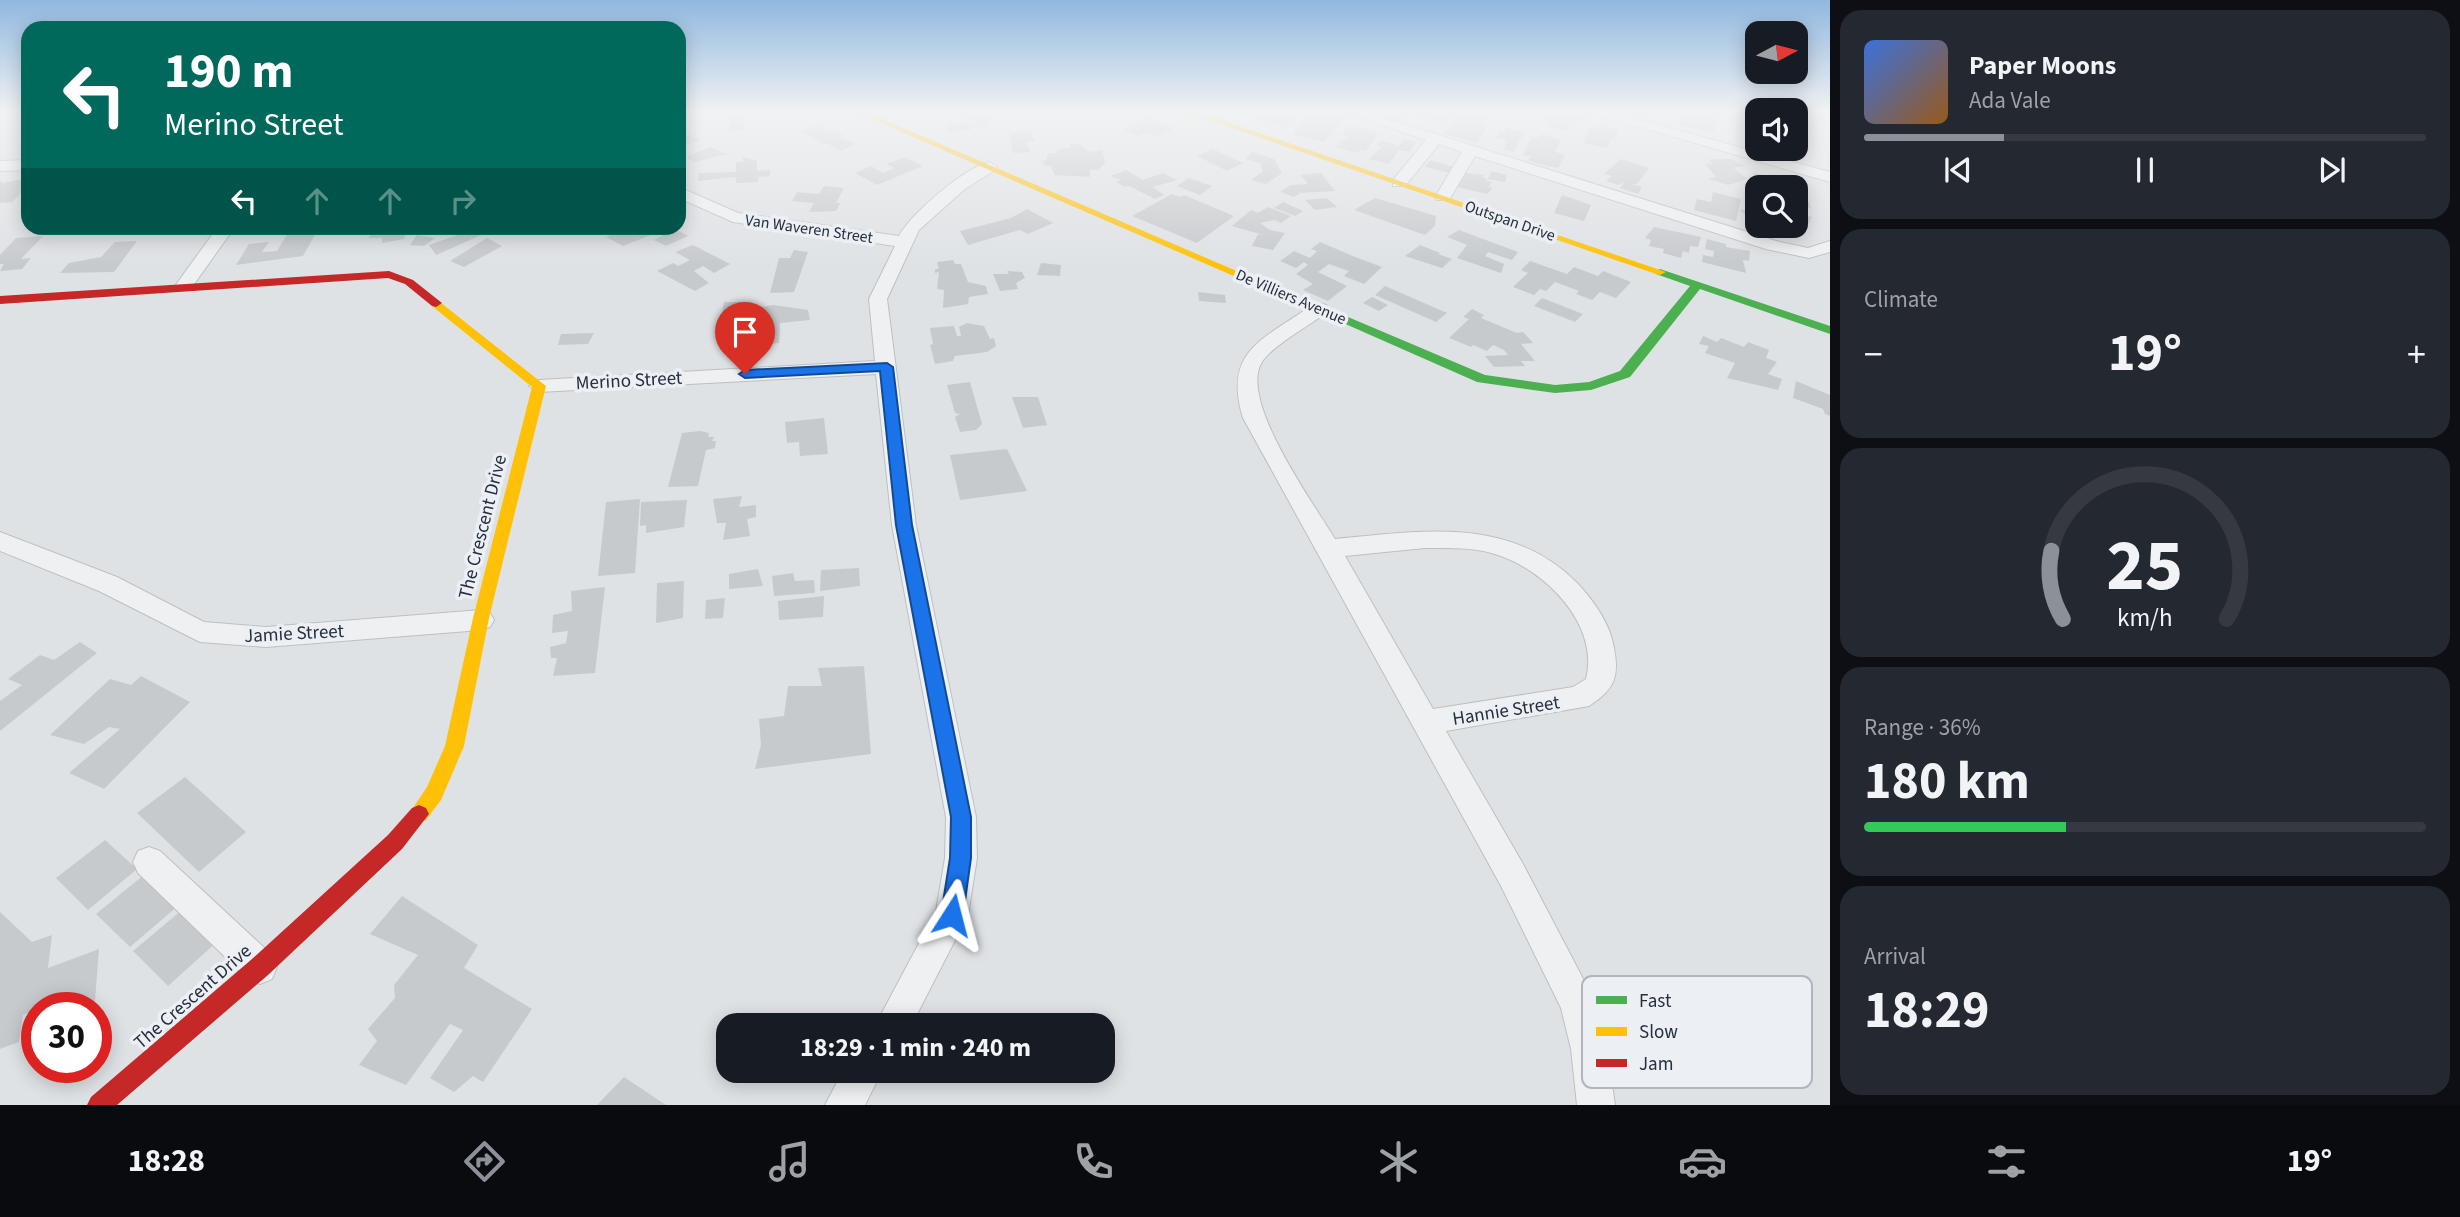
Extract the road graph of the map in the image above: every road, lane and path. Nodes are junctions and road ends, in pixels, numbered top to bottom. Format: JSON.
{"nodes":[{"id":1,"x":981,"y":164,"type":"edge"},
{"id":2,"x":1342,"y":164,"type":"edge"},
{"id":3,"x":1418,"y":164,"type":"edge"},
{"id":4,"x":1461,"y":164,"type":"edge"},
{"id":5,"x":1517,"y":164,"type":"edge"},
{"id":6,"x":1781,"y":164,"type":"edge"},
{"id":7,"x":21,"y":165,"type":"edge"},
{"id":8,"x":0,"y":166,"type":"edge"},
{"id":9,"x":989,"y":167,"type":"junction"},
{"id":10,"x":1830,"y":177,"type":"edge"},
{"id":11,"x":1399,"y":183,"type":"junction"},
{"id":12,"x":686,"y":195,"type":"edge"},
{"id":13,"x":1443,"y":197,"type":"junction"},
{"id":14,"x":220,"y":235,"type":"edge"},
{"id":15,"x":903,"y":242,"type":"junction"},
{"id":16,"x":1830,"y":246,"type":"edge"},
{"id":17,"x":1698,"y":284,"type":"junction"},
{"id":18,"x":184,"y":286,"type":"junction"},
{"id":19,"x":0,"y":300,"type":"edge"},
{"id":20,"x":1319,"y":309,"type":"junction"},
{"id":21,"x":1830,"y":330,"type":"edge"},
{"id":22,"x":887,"y":367,"type":"junction"},
{"id":23,"x":540,"y":386,"type":"junction"},
{"id":24,"x":0,"y":541,"type":"edge"},
{"id":25,"x":1327,"y":549,"type":"junction"},
{"id":26,"x":481,"y":620,"type":"junction"},
{"id":27,"x":1425,"y":722,"type":"junction"},
{"id":28,"x":149,"y":862,"type":"dead end"},
{"id":29,"x":260,"y":967,"type":"junction"},
{"id":30,"x":898,"y":1013,"type":"edge"},
{"id":31,"x":1582,"y":1020,"type":"edge"},
{"id":32,"x":857,"y":1083,"type":"edge"},
{"id":33,"x":99,"y":1105,"type":"edge"},
{"id":34,"x":844,"y":1105,"type":"edge"}],
"edges":[{"from":1,"to":9,"type":"street","name":"De Villiers Avenue"},
{"from":2,"to":11,"type":"street","name":"Outspan Drive"},
{"from":3,"to":11,"type":"street"},
{"from":4,"to":13,"type":"street"},
{"from":5,"to":16,"type":"street"},
{"from":6,"to":10,"type":"street"},
{"from":7,"to":8,"type":"street"},
{"from":9,"to":15,"type":"street"},
{"from":9,"to":20,"type":"street","name":"De Villiers Avenue"},
{"from":11,"to":13,"type":"street","name":"Outspan Drive"},
{"from":12,"to":15,"type":"street","name":"Van Waveren Street"},
{"from":13,"to":17,"type":"street","name":"Outspan Drive"},
{"from":14,"to":18,"type":"street"},
{"from":15,"to":22,"type":"street"},
{"from":17,"to":20,"type":"street","name":"De Villiers Avenue"},
{"from":17,"to":21,"type":"street","name":"Outspan Drive"},
{"from":18,"to":19,"type":"street"},
{"from":18,"to":23,"type":"street"},
{"from":20,"to":25,"type":"street","name":"Hannie Street"},
{"from":22,"to":23,"type":"street","name":"Merino Street"},
{"from":22,"to":30,"type":"street"},
{"from":23,"to":26,"type":"street","name":"The Crescent Drive"},
{"from":24,"to":26,"type":"street","name":"Jamie Street"},
{"from":25,"to":27,"type":"street","name":"Hannie Street"},
{"from":25,"to":27,"type":"street","name":"Hannie Street"},
{"from":26,"to":29,"type":"street","name":"The Crescent Drive"},
{"from":27,"to":31,"type":"street","name":"Hannie Street"},
{"from":28,"to":29,"type":"street"},
{"from":29,"to":33,"type":"street","name":"The Crescent Drive"},
{"from":32,"to":34,"type":"street"}]}
